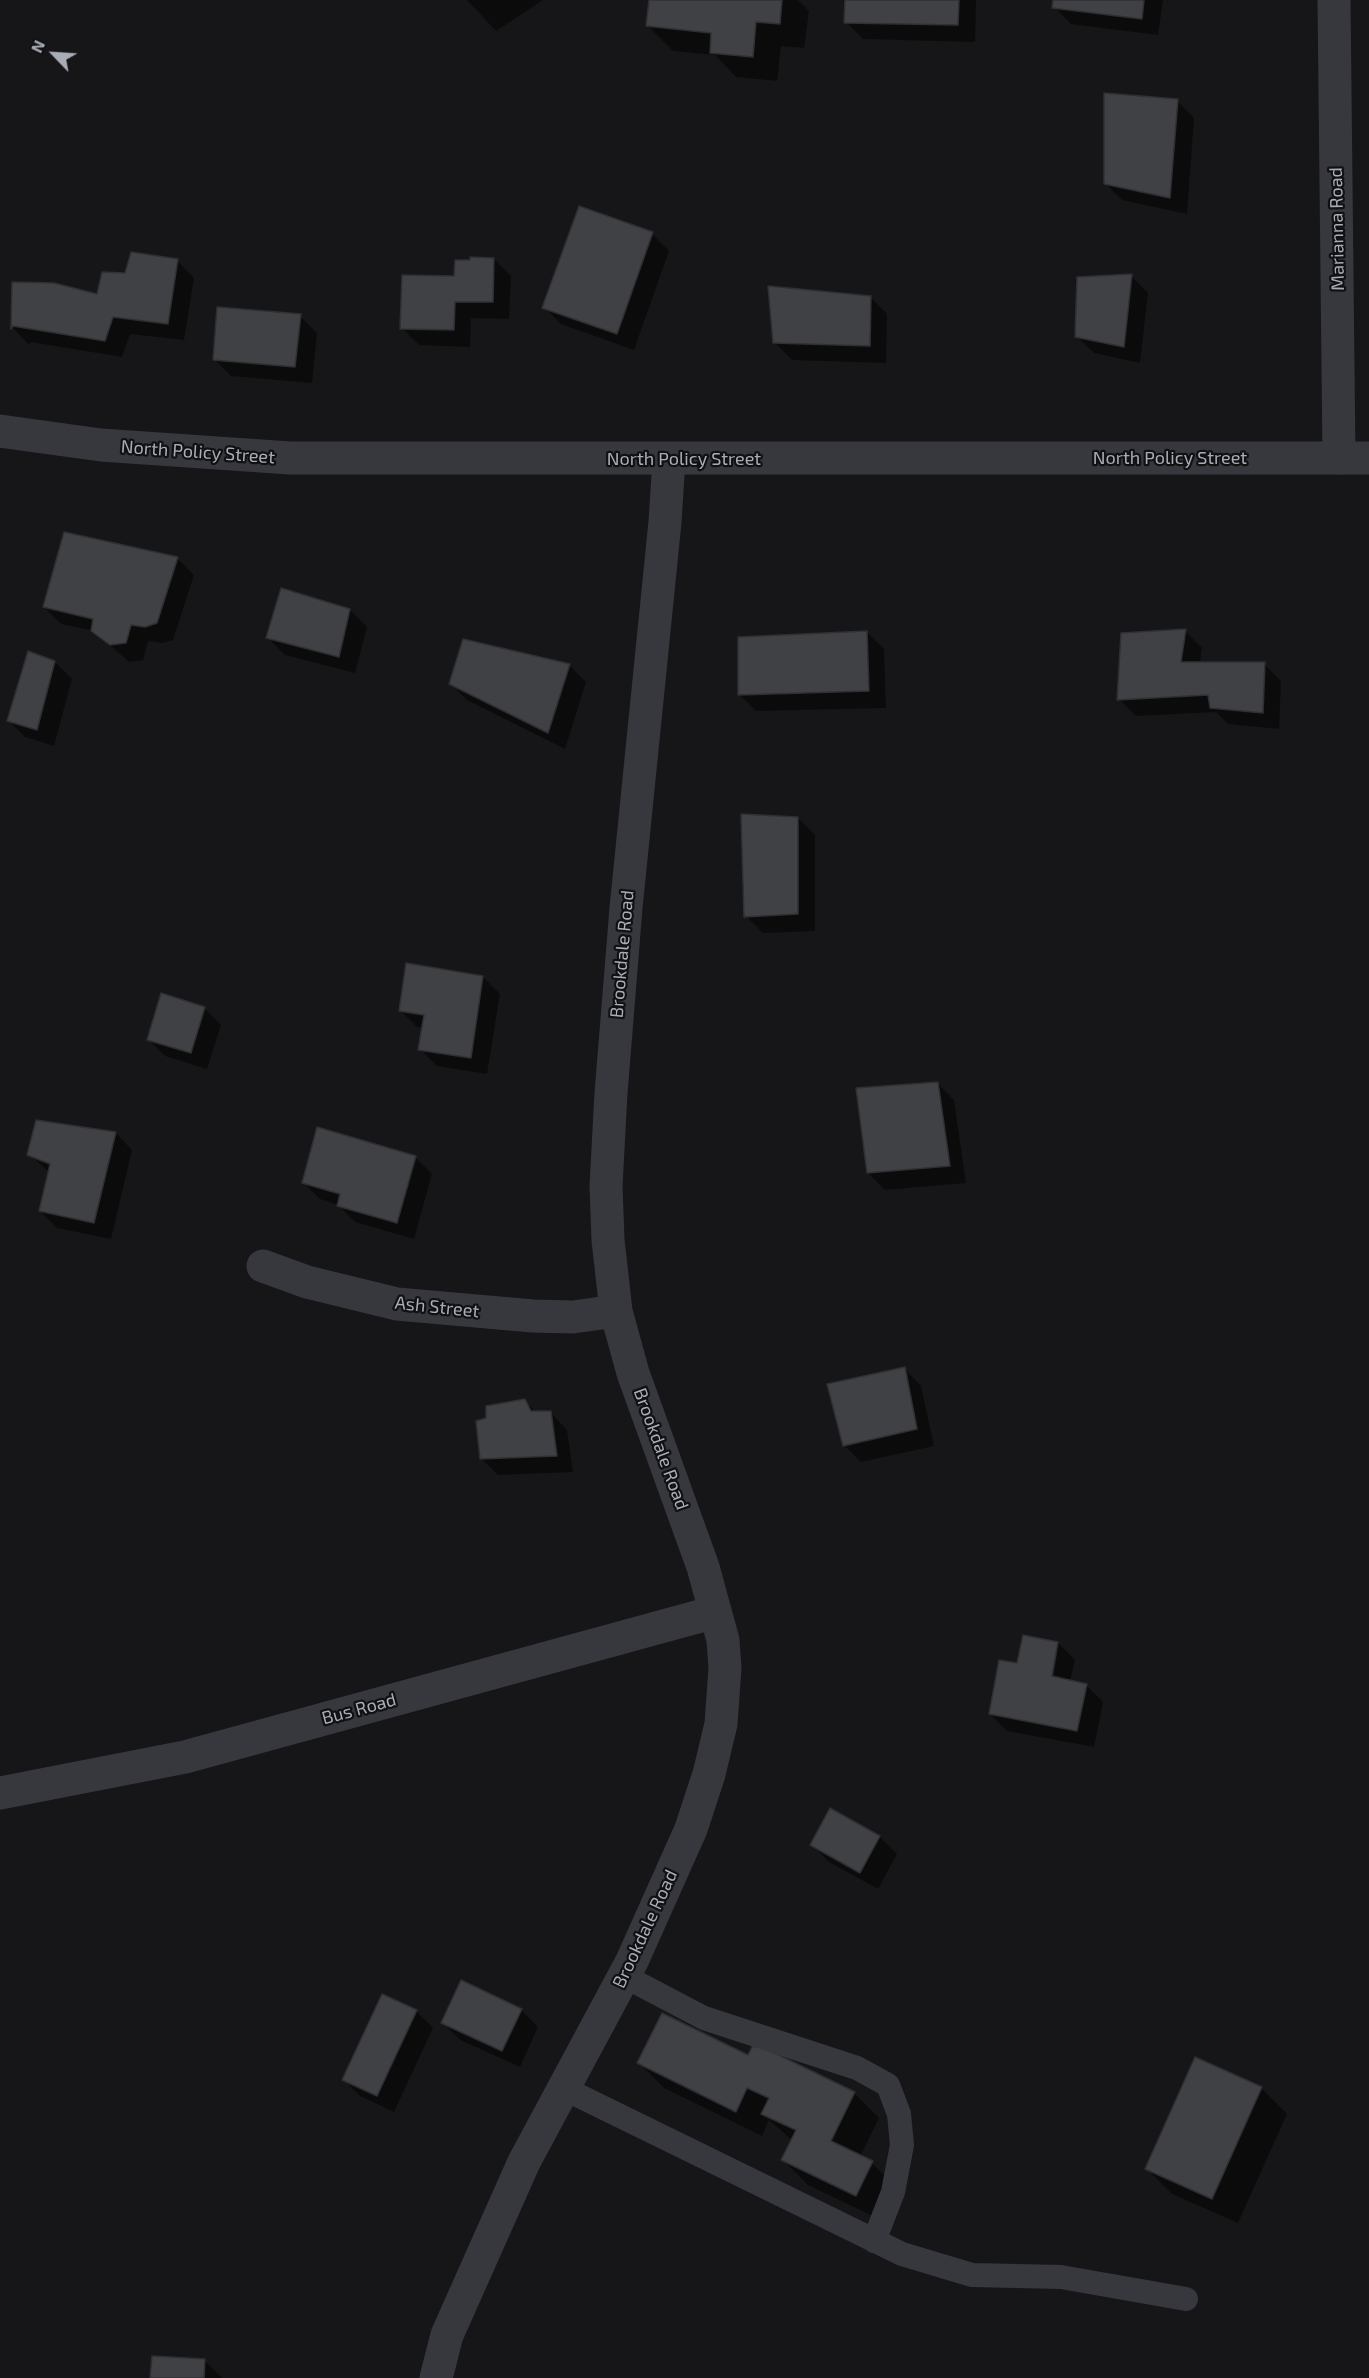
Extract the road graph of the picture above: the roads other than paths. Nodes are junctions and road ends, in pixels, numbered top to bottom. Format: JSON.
{"nodes":[{"id":1,"x":1334,"y":0,"type":"edge"},
{"id":2,"x":0,"y":430,"type":"edge"},
{"id":3,"x":1354,"y":458,"type":"edge"},
{"id":4,"x":669,"y":459,"type":"junction"},
{"id":5,"x":263,"y":1266,"type":"dead end"},
{"id":6,"x":616,"y":1311,"type":"junction"},
{"id":7,"x":716,"y":1612,"type":"junction"},
{"id":8,"x":0,"y":1793,"type":"edge"},
{"id":9,"x":624,"y":1976,"type":"junction"},
{"id":10,"x":563,"y":2088,"type":"junction"},
{"id":11,"x":874,"y":2241,"type":"junction"},
{"id":12,"x":1186,"y":2299,"type":"dead end"},
{"id":13,"x":436,"y":2378,"type":"edge"}],
"edges":[{"from":1,"to":3,"type":"street","name":"Marianna Road"},
{"from":2,"to":4,"type":"street","name":"North Policy Street"},
{"from":3,"to":4,"type":"street","name":"North Policy Street"},
{"from":4,"to":6,"type":"street","name":"Brookdale Road"},
{"from":5,"to":6,"type":"street","name":"Ash Street"},
{"from":6,"to":7,"type":"street","name":"Brookdale Road"},
{"from":7,"to":8,"type":"street","name":"Bus Road"},
{"from":7,"to":9,"type":"street","name":"Brookdale Road"},
{"from":9,"to":10,"type":"street","name":"Brookdale Road"},
{"from":9,"to":11,"type":"lane"},
{"from":10,"to":11,"type":"lane"},
{"from":10,"to":13,"type":"street","name":"Brookdale Road"},
{"from":11,"to":12,"type":"lane"}]}
